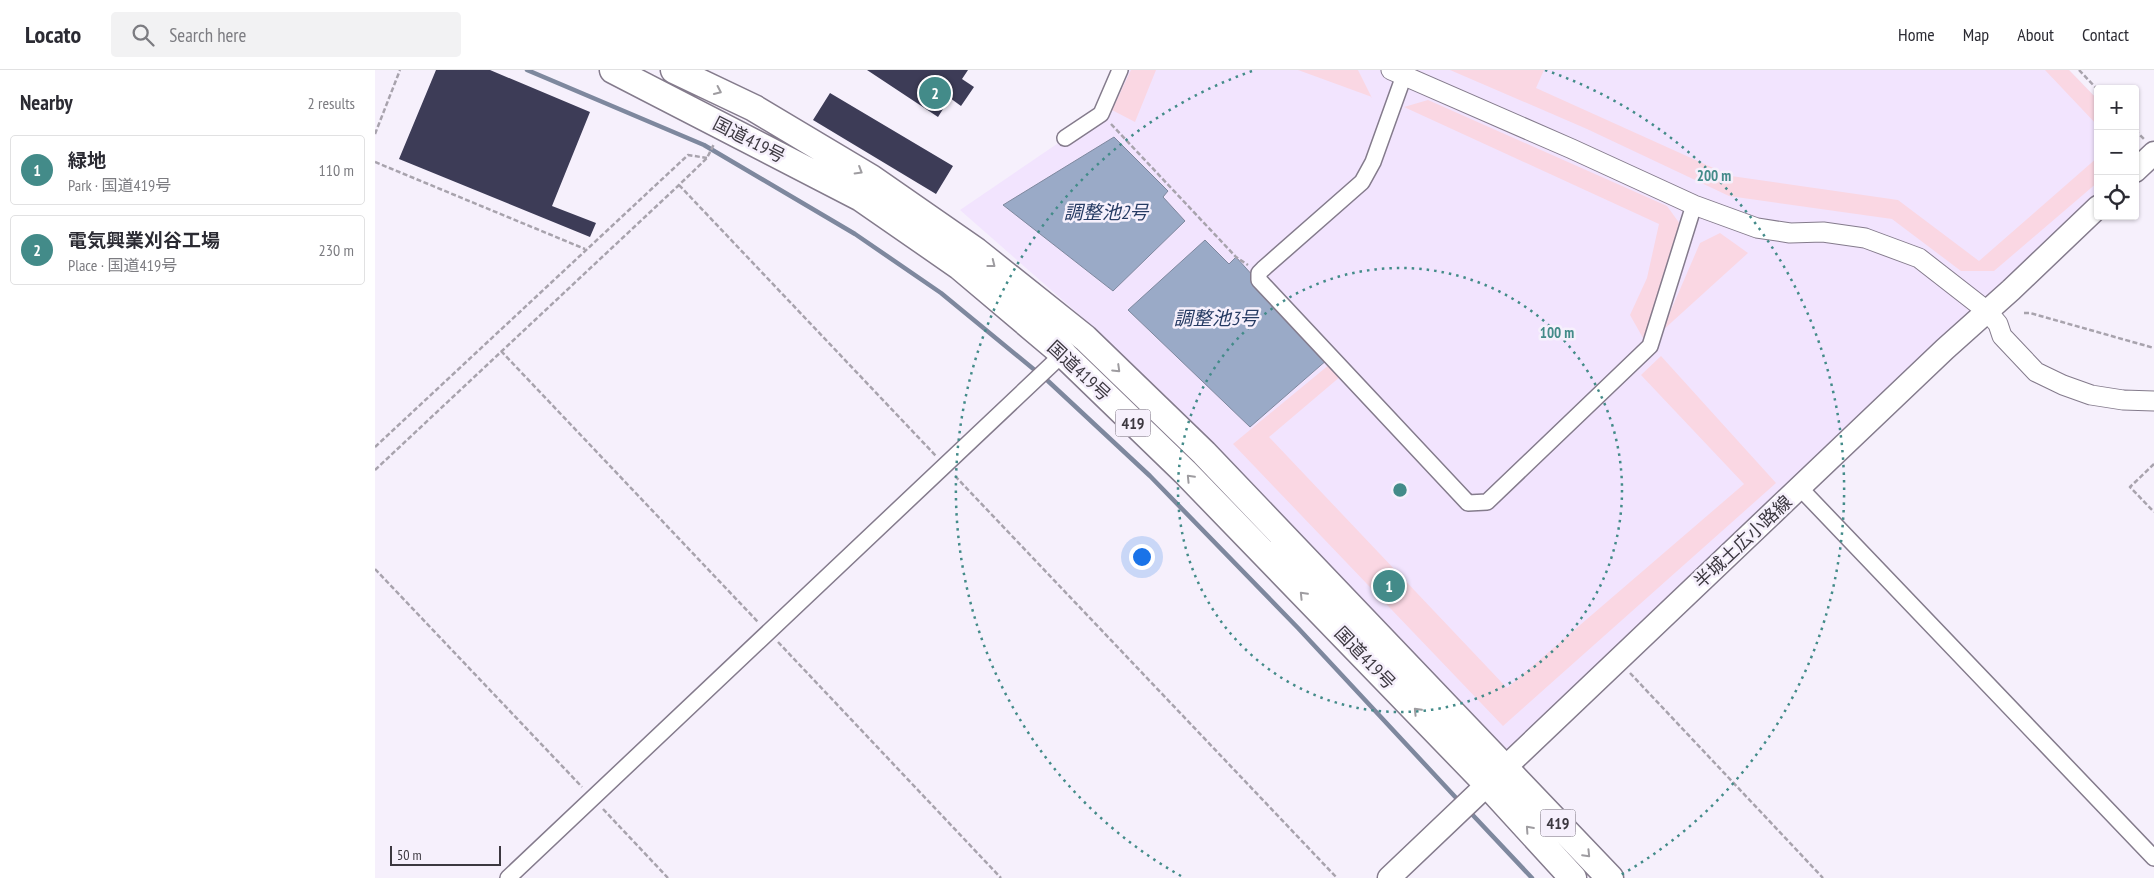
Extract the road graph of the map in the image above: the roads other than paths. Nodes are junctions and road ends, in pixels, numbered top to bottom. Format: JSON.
{"nodes":[{"id":1,"x":613,"y":70,"type":"edge"},
{"id":2,"x":674,"y":70,"type":"edge"},
{"id":3,"x":1120,"y":70,"type":"edge"},
{"id":4,"x":1401,"y":72,"type":"edge"},
{"id":5,"x":1065,"y":138,"type":"dead end"},
{"id":6,"x":2154,"y":154,"type":"edge"},
{"id":7,"x":2139,"y":167,"type":"edge"},
{"id":8,"x":1694,"y":205,"type":"junction"},
{"id":9,"x":2094,"y":211,"type":"edge"},
{"id":10,"x":1987,"y":311,"type":"junction"},
{"id":11,"x":1085,"y":338,"type":"junction"},
{"id":12,"x":1062,"y":353,"type":"junction"},
{"id":13,"x":2154,"y":401,"type":"edge"},
{"id":14,"x":1800,"y":488,"type":"junction"},
{"id":15,"x":1480,"y":791,"type":"junction"},
{"id":16,"x":2154,"y":858,"type":"edge"},
{"id":17,"x":508,"y":878,"type":"edge"},
{"id":18,"x":1389,"y":878,"type":"edge"},
{"id":19,"x":1573,"y":878,"type":"edge"},
{"id":20,"x":1610,"y":878,"type":"edge"}],
"edges":[{"from":1,"to":12,"type":"highway","name":"国道419号","number":"419"},
{"from":2,"to":11,"type":"highway","name":"国道419号","number":"419","one_way":true},
{"from":3,"to":5,"type":"street"},
{"from":4,"to":8,"type":"street"},
{"from":4,"to":8,"type":"street"},
{"from":6,"to":7,"type":"main road"},
{"from":8,"to":10,"type":"street"},
{"from":9,"to":10,"type":"main road","name":"半城土広小路線"},
{"from":10,"to":13,"type":"street"},
{"from":10,"to":14,"type":"main road","name":"半城土広小路線"},
{"from":11,"to":12,"type":"street"},
{"from":11,"to":15,"type":"highway","name":"国道419号","number":"419","one_way":true},
{"from":15,"to":12,"type":"highway","name":"国道419号","number":"419","one_way":true},
{"from":12,"to":17,"type":"street"},
{"from":14,"to":15,"type":"main road","name":"半城土広小路線"},
{"from":14,"to":16,"type":"street"},
{"from":15,"to":18,"type":"main road","name":"半城土広小路線"},
{"from":19,"to":15,"type":"highway","name":"国道419号","number":"419","one_way":true},
{"from":15,"to":20,"type":"highway","name":"国道419号","number":"419","one_way":true}]}
